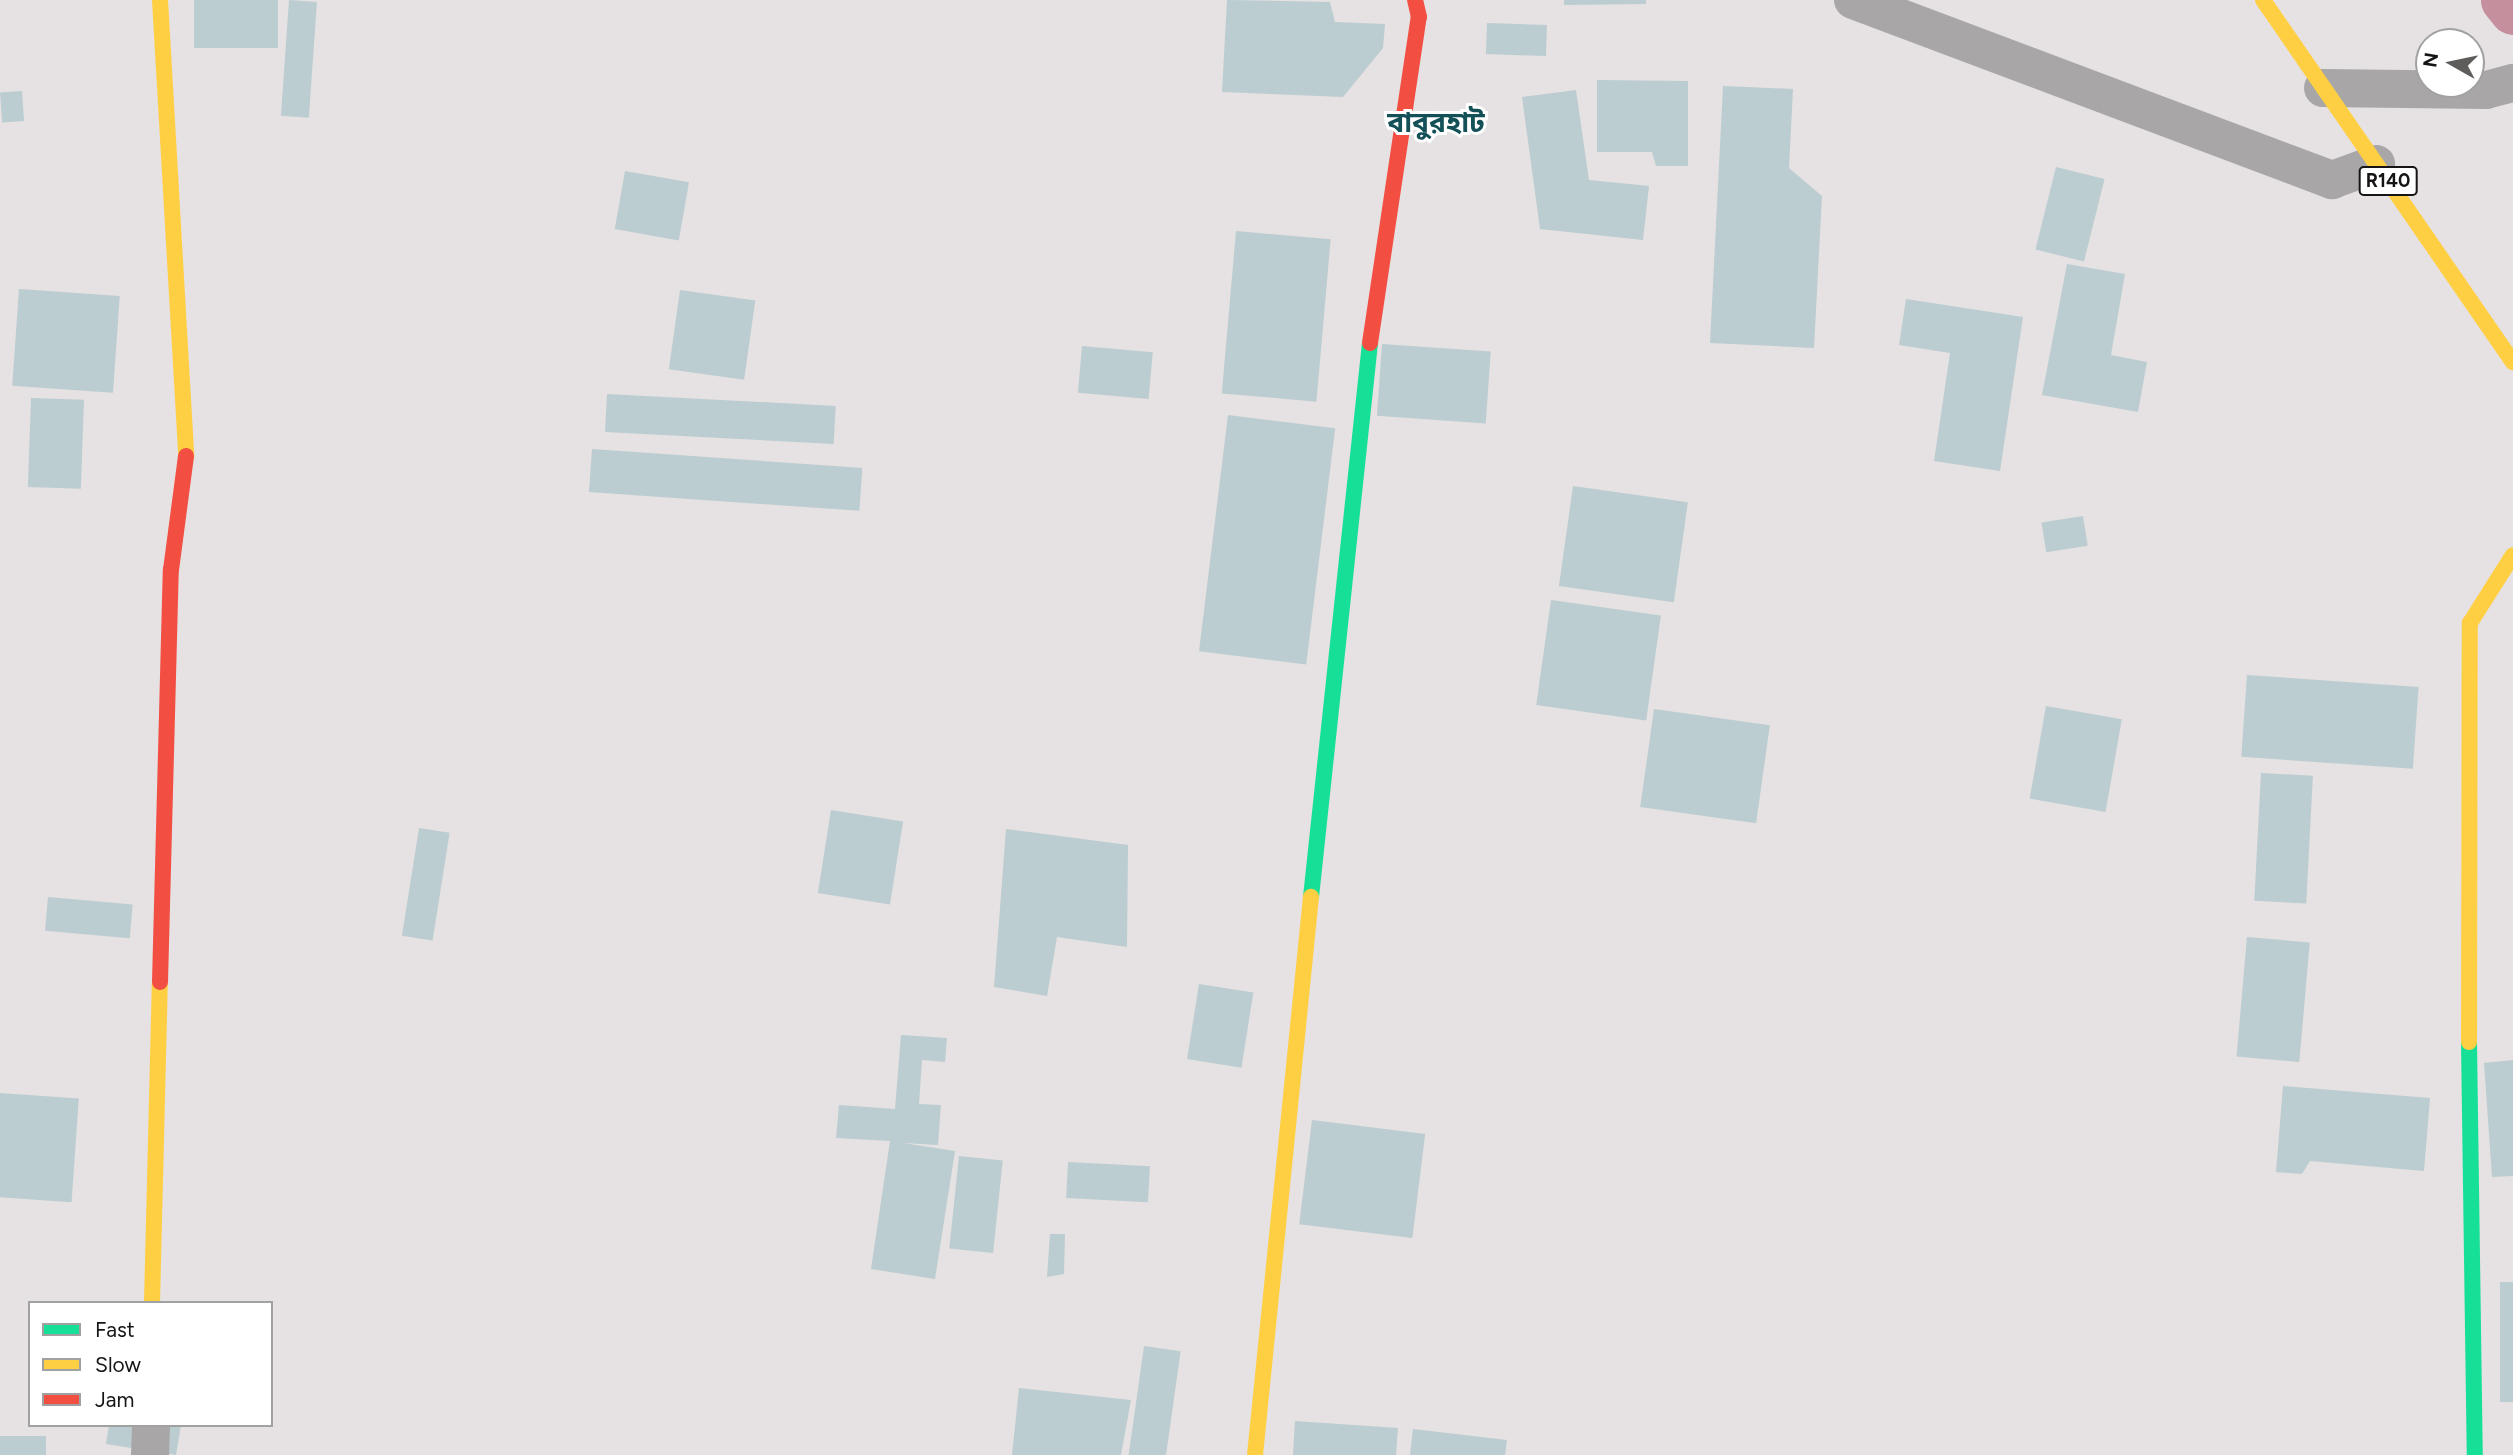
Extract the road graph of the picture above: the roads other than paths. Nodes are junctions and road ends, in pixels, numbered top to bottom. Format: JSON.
{"nodes":[{"id":1,"x":160,"y":0,"type":"edge"},
{"id":2,"x":1415,"y":0,"type":"edge"},
{"id":3,"x":1853,"y":0,"type":"edge"},
{"id":4,"x":2263,"y":0,"type":"edge"},
{"id":5,"x":2500,"y":87,"type":"edge"},
{"id":6,"x":2323,"y":88,"type":"junction"},
{"id":7,"x":2376,"y":164,"type":"junction"},
{"id":8,"x":2513,"y":362,"type":"edge"},
{"id":9,"x":2513,"y":555,"type":"edge"},
{"id":10,"x":152,"y":1301,"type":"edge"},
{"id":11,"x":151,"y":1427,"type":"edge"},
{"id":12,"x":150,"y":1455,"type":"edge"},
{"id":13,"x":1255,"y":1455,"type":"edge"},
{"id":14,"x":2475,"y":1455,"type":"edge"}],
"edges":[{"from":1,"to":10,"type":"street"},
{"from":2,"to":13,"type":"street"},
{"from":3,"to":7,"type":"street"},
{"from":4,"to":6,"type":"street","number":"R140"},
{"from":5,"to":6,"type":"street"},
{"from":6,"to":7,"type":"street","number":"R140"},
{"from":7,"to":8,"type":"street","number":"R140"},
{"from":9,"to":14,"type":"street"},
{"from":11,"to":12,"type":"street"}]}
